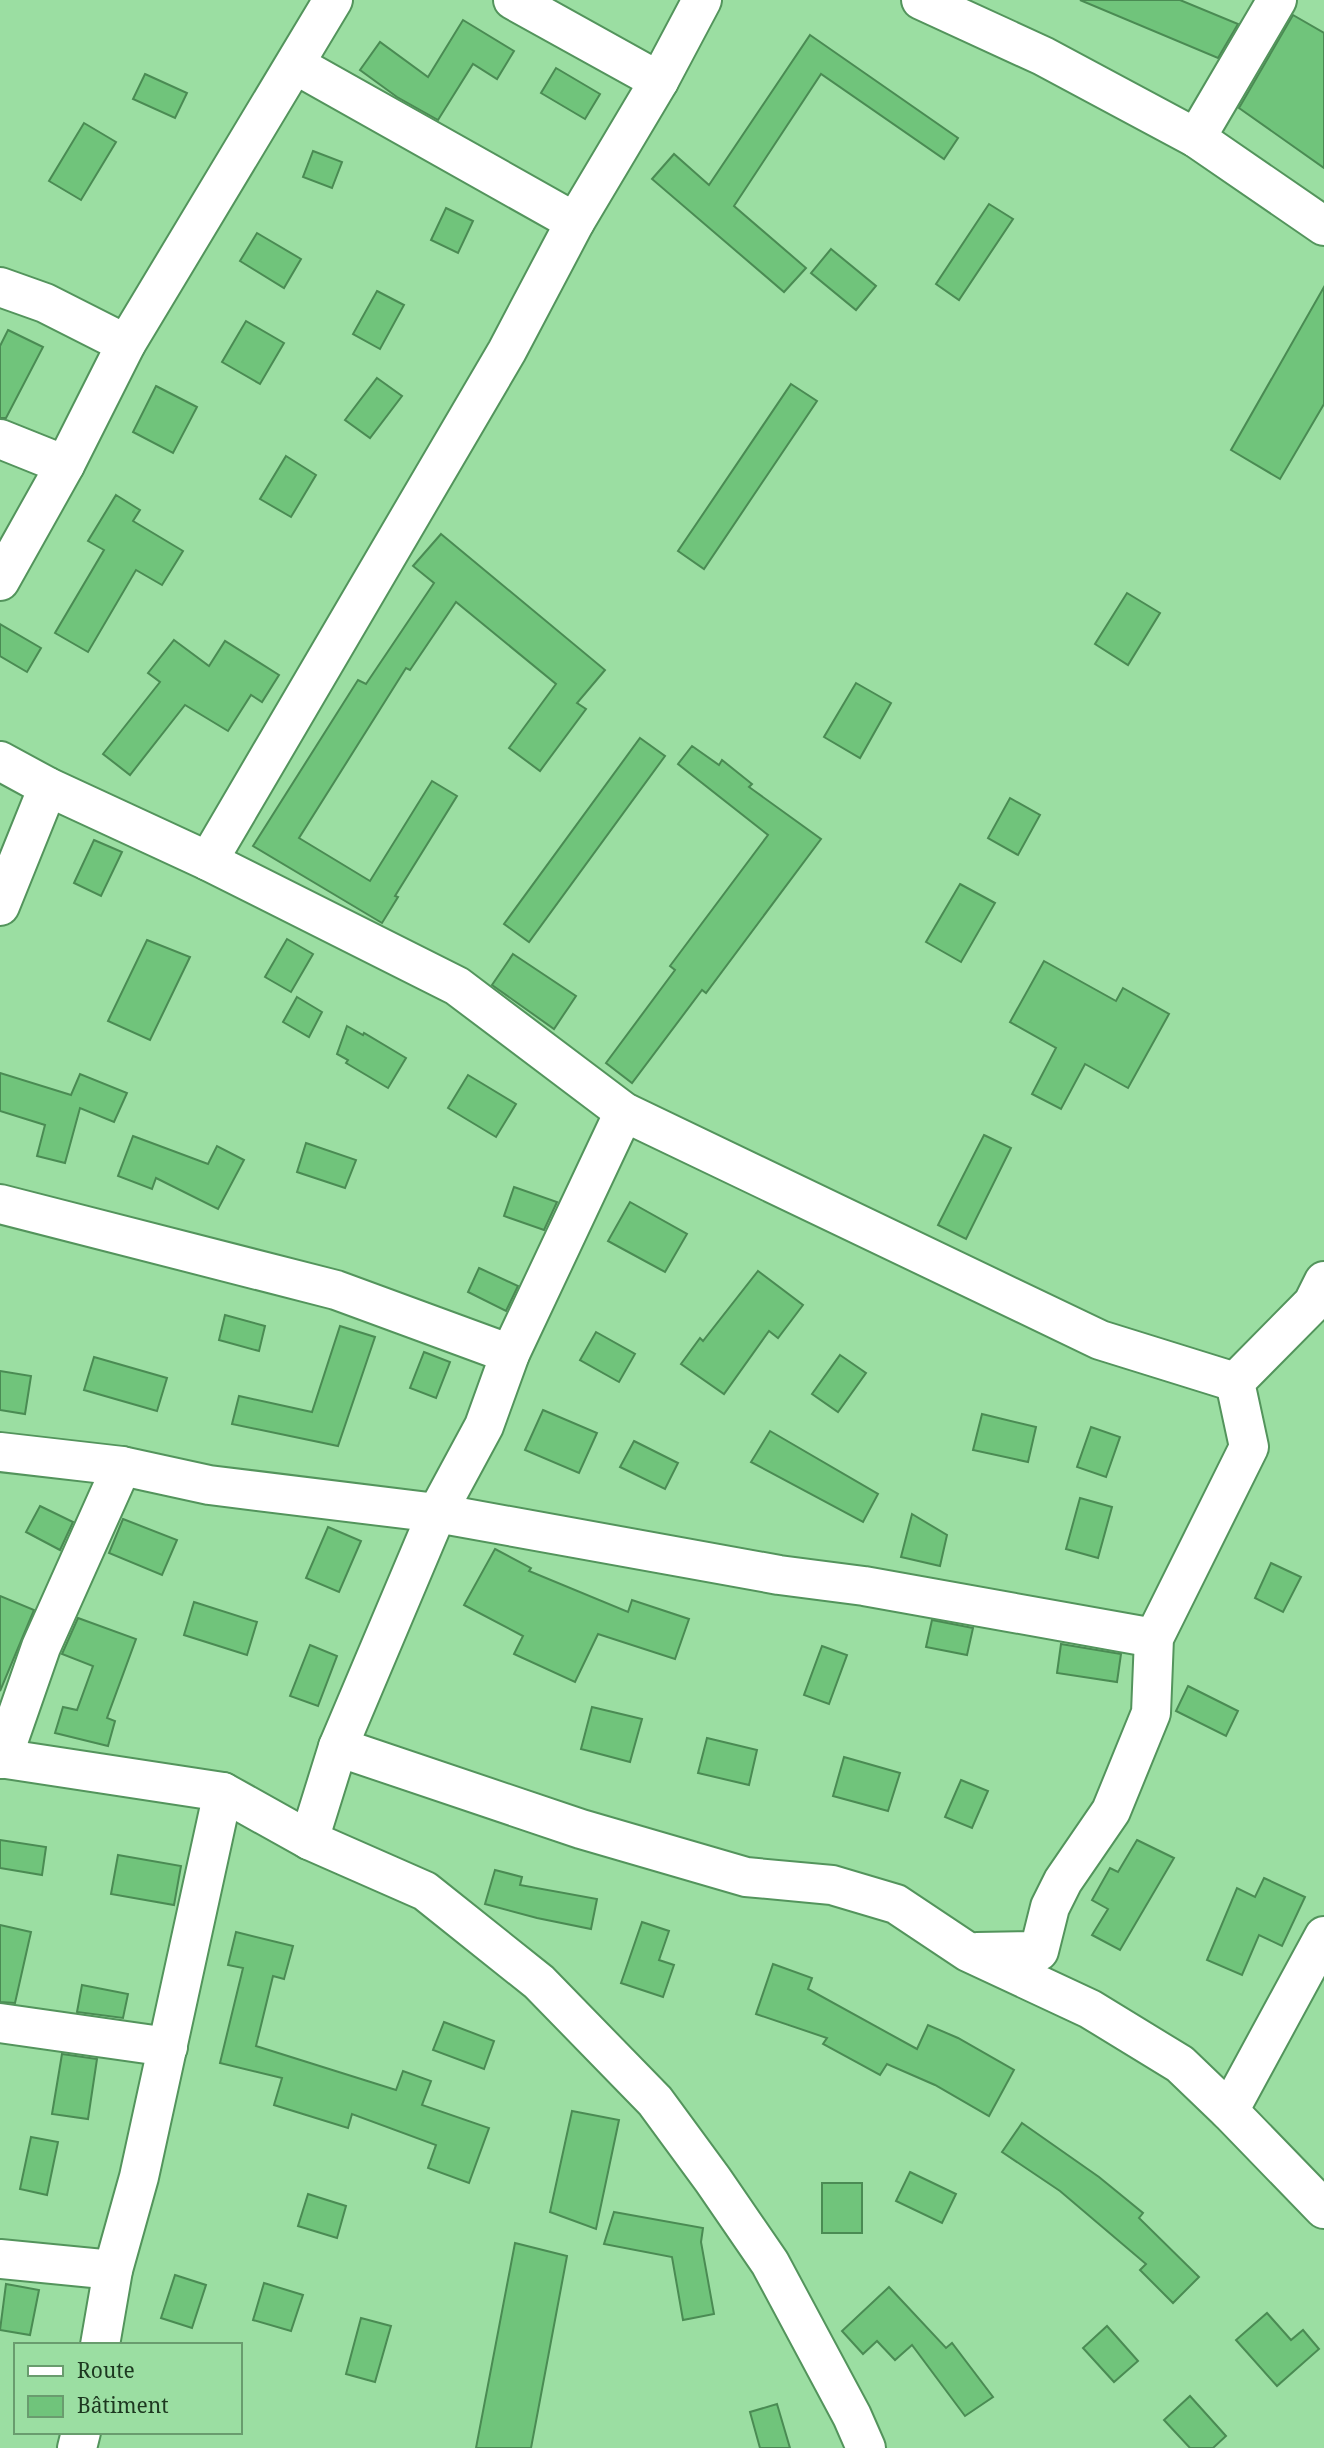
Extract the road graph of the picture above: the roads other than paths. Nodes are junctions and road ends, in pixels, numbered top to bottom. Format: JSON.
{"nodes":[{"id":1,"x":333,"y":0,"type":"edge"},
{"id":2,"x":513,"y":0,"type":"edge"},
{"id":3,"x":702,"y":0,"type":"edge"},
{"id":4,"x":921,"y":0,"type":"edge"},
{"id":5,"x":1277,"y":0,"type":"edge"},
{"id":6,"x":296,"y":65,"type":"junction"},
{"id":7,"x":659,"y":81,"type":"junction"},
{"id":8,"x":1196,"y":138,"type":"junction"},
{"id":9,"x":575,"y":222,"type":"junction"},
{"id":10,"x":1324,"y":226,"type":"edge"},
{"id":11,"x":0,"y":287,"type":"edge"},
{"id":12,"x":126,"y":344,"type":"junction"},
{"id":13,"x":0,"y":439,"type":"edge"},
{"id":14,"x":65,"y":465,"type":"junction"},
{"id":15,"x":0,"y":581,"type":"edge"},
{"id":16,"x":0,"y":761,"type":"edge"},
{"id":17,"x":48,"y":787,"type":"junction"},
{"id":18,"x":208,"y":861,"type":"junction"},
{"id":19,"x":0,"y":906,"type":"edge"},
{"id":20,"x":624,"y":1112,"type":"junction"},
{"id":21,"x":0,"y":1204,"type":"edge"},
{"id":22,"x":1324,"y":1281,"type":"edge"},
{"id":23,"x":510,"y":1354,"type":"junction"},
{"id":24,"x":1235,"y":1382,"type":"junction"},
{"id":25,"x":0,"y":1452,"type":"edge"},
{"id":26,"x":122,"y":1466,"type":"junction"},
{"id":27,"x":437,"y":1513,"type":"junction"},
{"id":28,"x":1154,"y":1638,"type":"junction"},
{"id":29,"x":338,"y":1747,"type":"junction"},
{"id":30,"x":1,"y":1758,"type":"edge"},
{"id":31,"x":223,"y":1792,"type":"junction"},
{"id":32,"x":309,"y":1840,"type":"junction"},
{"id":33,"x":1324,"y":1936,"type":"edge"},
{"id":34,"x":968,"y":1952,"type":"junction"},
{"id":35,"x":0,"y":2023,"type":"edge"},
{"id":36,"x":168,"y":2047,"type":"junction"},
{"id":37,"x":1230,"y":2110,"type":"junction"},
{"id":38,"x":1324,"y":2209,"type":"edge"},
{"id":39,"x":0,"y":2259,"type":"edge"},
{"id":40,"x":113,"y":2270,"type":"junction"},
{"id":41,"x":100,"y":2343,"type":"edge"},
{"id":42,"x":866,"y":2448,"type":"edge"}],
"edges":[{"from":1,"to":6,"type":"street"},
{"from":2,"to":7,"type":"street"},
{"from":3,"to":7,"type":"street"},
{"from":4,"to":8,"type":"street"},
{"from":5,"to":8,"type":"street"},
{"from":6,"to":9,"type":"street"},
{"from":6,"to":12,"type":"street"},
{"from":7,"to":9,"type":"street"},
{"from":8,"to":10,"type":"street"},
{"from":9,"to":18,"type":"street"},
{"from":11,"to":12,"type":"street"},
{"from":12,"to":14,"type":"street"},
{"from":13,"to":14,"type":"street"},
{"from":14,"to":15,"type":"street"},
{"from":16,"to":17,"type":"street"},
{"from":17,"to":18,"type":"street"},
{"from":17,"to":19,"type":"street"},
{"from":18,"to":20,"type":"street"},
{"from":20,"to":23,"type":"street"},
{"from":20,"to":24,"type":"street"},
{"from":21,"to":23,"type":"street"},
{"from":22,"to":24,"type":"street"},
{"from":23,"to":27,"type":"street"},
{"from":24,"to":28,"type":"street"},
{"from":25,"to":26,"type":"street"},
{"from":26,"to":27,"type":"street"},
{"from":26,"to":30,"type":"street"},
{"from":27,"to":28,"type":"street"},
{"from":27,"to":29,"type":"street"},
{"from":28,"to":34,"type":"street"},
{"from":29,"to":32,"type":"street"},
{"from":29,"to":34,"type":"street"},
{"from":30,"to":31,"type":"street"},
{"from":31,"to":32,"type":"street"},
{"from":31,"to":36,"type":"street"},
{"from":32,"to":42,"type":"street"},
{"from":33,"to":37,"type":"street"},
{"from":34,"to":37,"type":"street"},
{"from":35,"to":36,"type":"street"},
{"from":36,"to":40,"type":"street"},
{"from":37,"to":38,"type":"street"},
{"from":39,"to":40,"type":"street"},
{"from":40,"to":41,"type":"street"}]}
